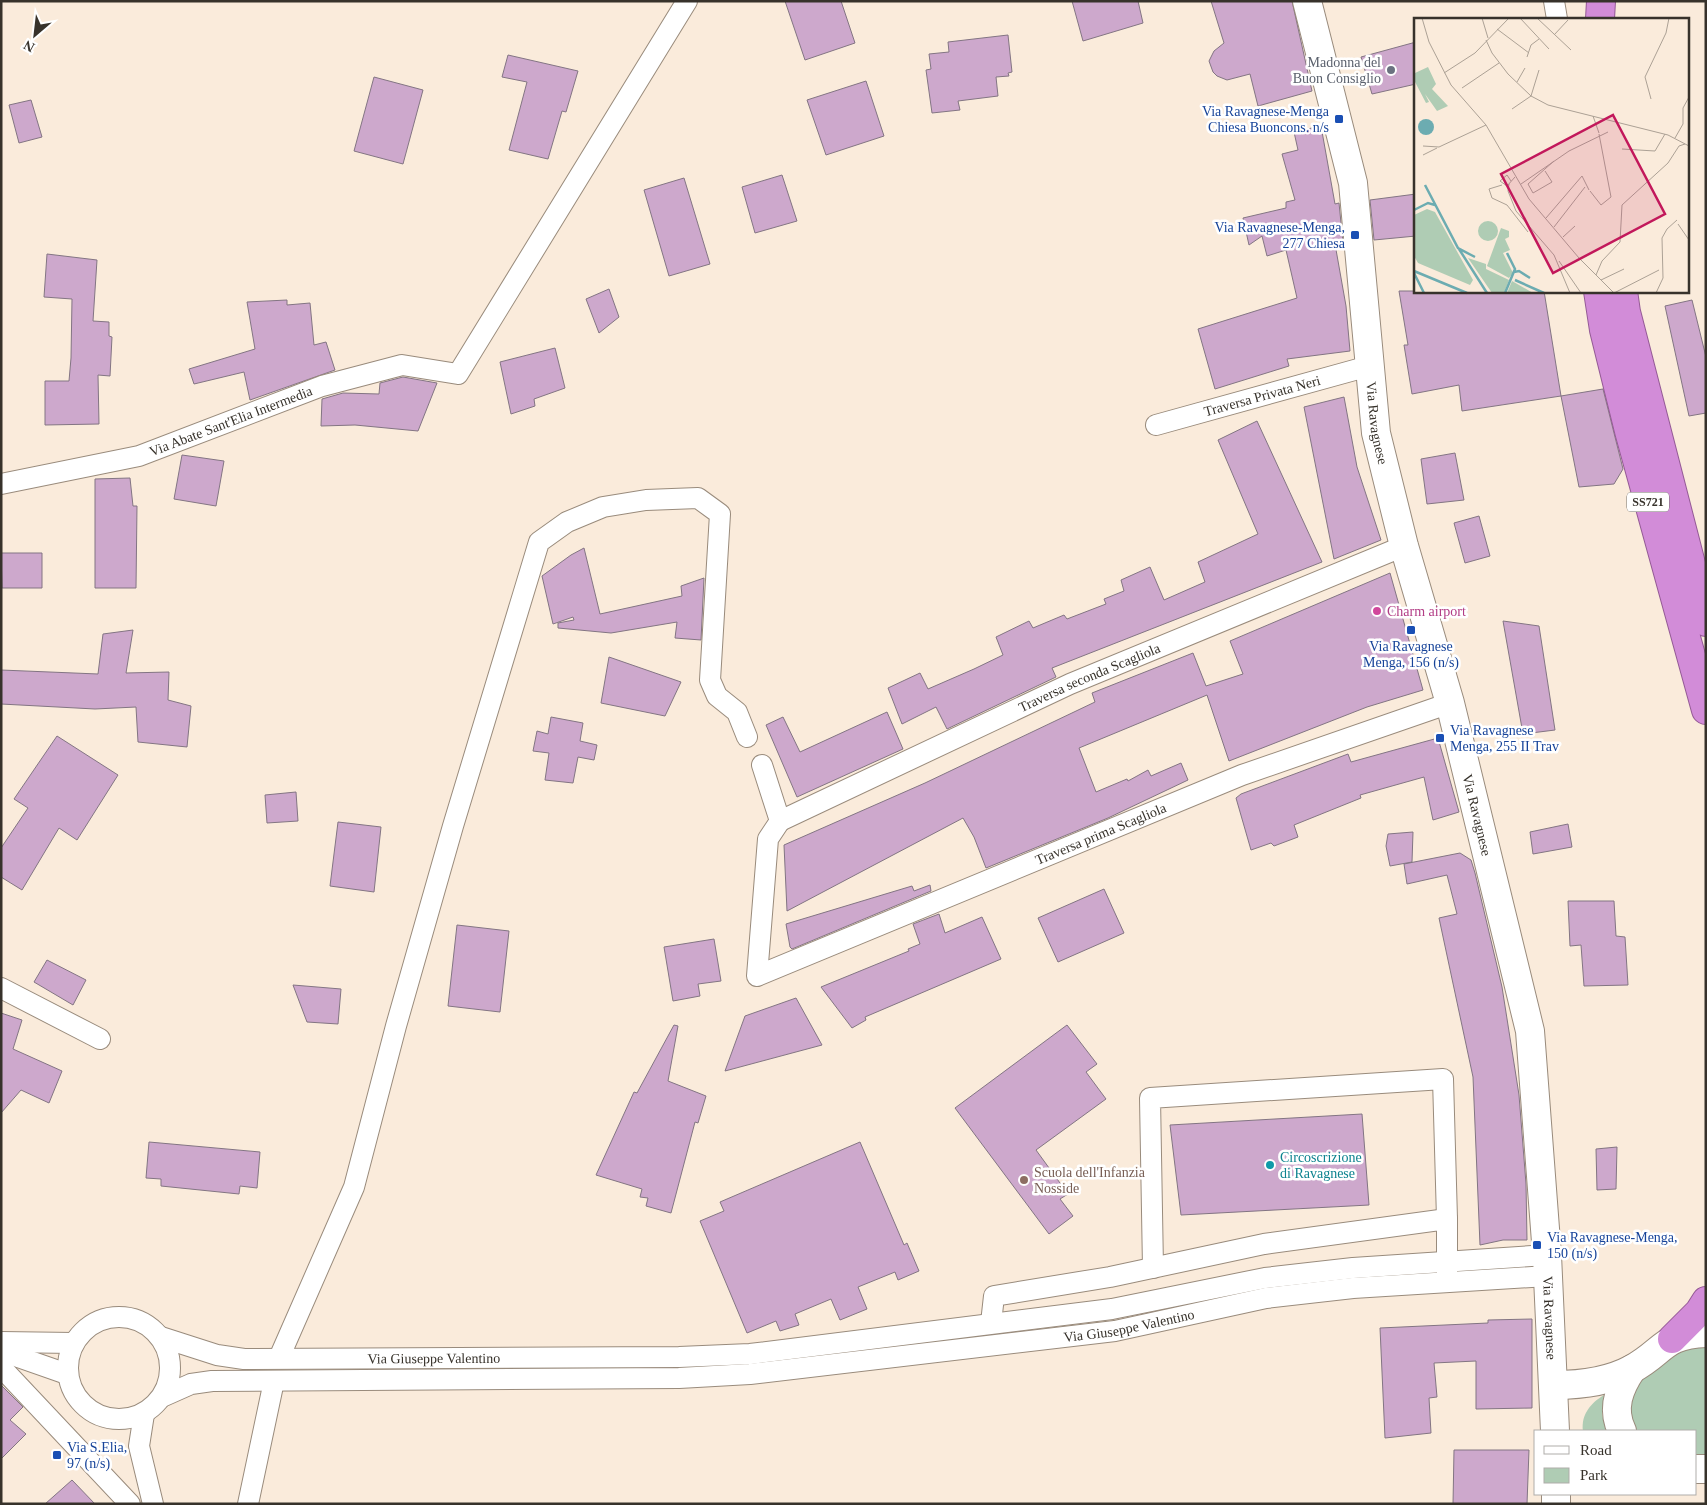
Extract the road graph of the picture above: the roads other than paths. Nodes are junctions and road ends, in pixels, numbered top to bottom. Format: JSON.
{"nodes":[{"id":1,"x":686,"y":1,"type":"edge"},
{"id":2,"x":1307,"y":1,"type":"edge"},
{"id":3,"x":1554,"y":1,"type":"edge"},
{"id":4,"x":1601,"y":1,"type":"edge"},
{"id":5,"x":1616,"y":1,"type":"edge"},
{"id":6,"x":1557,"y":18,"type":"edge"},
{"id":7,"x":1600,"y":18,"type":"edge"},
{"id":8,"x":1615,"y":18,"type":"edge"},
{"id":9,"x":1598,"y":292,"type":"edge"},
{"id":10,"x":1623,"y":292,"type":"edge"},
{"id":11,"x":1369,"y":366,"type":"junction"},
{"id":12,"x":1156,"y":425,"type":"dead end"},
{"id":13,"x":1,"y":484,"type":"edge"},
{"id":14,"x":1404,"y":546,"type":"junction"},
{"id":15,"x":1706,"y":622,"type":"edge"},
{"id":16,"x":1450,"y":703,"type":"junction"},
{"id":17,"x":1706,"y":710,"type":"edge"},
{"id":18,"x":747,"y":737,"type":"dead end"},
{"id":19,"x":762,"y":766,"type":"dead end"},
{"id":20,"x":780,"y":821,"type":"junction"},
{"id":21,"x":1,"y":988,"type":"edge"},
{"id":22,"x":100,"y":1039,"type":"dead end"},
{"id":23,"x":1447,"y":1219,"type":"junction"},
{"id":24,"x":1447,"y":1261,"type":"junction"},
{"id":25,"x":1548,"y":1266,"type":"junction"},
{"id":26,"x":1153,"y":1268,"type":"junction"},
{"id":27,"x":1447,"y":1282,"type":"junction"},
{"id":28,"x":1706,"y":1301,"type":"edge"},
{"id":29,"x":991,"y":1323,"type":"junction"},
{"id":30,"x":1706,"y":1333,"type":"edge"},
{"id":31,"x":161,"y":1337,"type":"junction"},
{"id":32,"x":1672,"y":1339,"type":"junction"},
{"id":33,"x":1,"y":1342,"type":"edge"},
{"id":34,"x":74,"y":1343,"type":"junction"},
{"id":35,"x":1,"y":1351,"type":"edge"},
{"id":36,"x":709,"y":1356,"type":"junction"},
{"id":37,"x":279,"y":1358,"type":"junction"},
{"id":38,"x":1,"y":1367,"type":"edge"},
{"id":39,"x":1632,"y":1369,"type":"junction"},
{"id":40,"x":67,"y":1374,"type":"junction"},
{"id":41,"x":709,"y":1377,"type":"junction"},
{"id":42,"x":274,"y":1381,"type":"junction"},
{"id":43,"x":1554,"y":1385,"type":"junction"},
{"id":44,"x":164,"y":1396,"type":"junction"},
{"id":45,"x":144,"y":1414,"type":"junction"},
{"id":46,"x":114,"y":1420,"type":"junction"},
{"id":47,"x":1555,"y":1430,"type":"edge"},
{"id":48,"x":1622,"y":1430,"type":"edge"},
{"id":49,"x":139,"y":1446,"type":"junction"},
{"id":50,"x":130,"y":1504,"type":"edge"},
{"id":51,"x":154,"y":1504,"type":"edge"},
{"id":52,"x":248,"y":1504,"type":"edge"}],
"edges":[{"from":1,"to":13,"type":"street","name":"Via Abate Sant'Elia Intermedia"},
{"from":2,"to":11,"type":"main road","name":"Via Ravagnese"},
{"from":3,"to":6,"type":"street"},
{"from":4,"to":7,"type":"highway"},
{"from":5,"to":8,"type":"highway"},
{"from":9,"to":17,"type":"highway","number":"SS721"},
{"from":10,"to":15,"type":"highway","number":"SS721"},
{"from":11,"to":12,"type":"street","name":"Traversa Privata Neri"},
{"from":11,"to":14,"type":"main road","name":"Via Ravagnese"},
{"from":14,"to":16,"type":"main road","name":"Via Ravagnese"},
{"from":14,"to":20,"type":"street","name":"Traversa seconda Scagliola"},
{"from":16,"to":20,"type":"street","name":"Traversa prima Scagliola"},
{"from":16,"to":25,"type":"main road","name":"Via Ravagnese"},
{"from":18,"to":37,"type":"street"},
{"from":19,"to":20,"type":"street"},
{"from":21,"to":22,"type":"street"},
{"from":23,"to":24,"type":"street"},
{"from":23,"to":26,"type":"street"},
{"from":23,"to":26,"type":"street"},
{"from":24,"to":25,"type":"street","name":"Via Giuseppe Valentino"},
{"from":24,"to":27,"type":"street"},
{"from":24,"to":29,"type":"street","name":"Via Giuseppe Valentino"},
{"from":25,"to":27,"type":"street","name":"Via Giuseppe Valentino"},
{"from":25,"to":43,"type":"main road","name":"Via Ravagnese"},
{"from":26,"to":29,"type":"street"},
{"from":27,"to":41,"type":"street","name":"Via Giuseppe Valentino"},
{"from":28,"to":32,"type":"highway"},
{"from":29,"to":36,"type":"street","name":"Via Giuseppe Valentino"},
{"from":30,"to":32,"type":"main road"},
{"from":31,"to":34,"type":"street"},
{"from":31,"to":37,"type":"street","name":"Via Giuseppe Valentino"},
{"from":31,"to":44,"type":"street"},
{"from":32,"to":39,"type":"main road"},
{"from":33,"to":34,"type":"street"},
{"from":34,"to":40,"type":"street"},
{"from":35,"to":40,"type":"street"},
{"from":36,"to":37,"type":"street","name":"Via Giuseppe Valentino"},
{"from":36,"to":41,"type":"street"},
{"from":38,"to":50,"type":"street"},
{"from":39,"to":43,"type":"main road"},
{"from":39,"to":48,"type":"main road"},
{"from":40,"to":46,"type":"street"},
{"from":41,"to":42,"type":"street","name":"Via Giuseppe Valentino"},
{"from":42,"to":44,"type":"street","name":"Via Giuseppe Valentino"},
{"from":42,"to":52,"type":"street"},
{"from":43,"to":47,"type":"main road","name":"Via Ravagnese"},
{"from":44,"to":45,"type":"street"},
{"from":45,"to":46,"type":"street"},
{"from":45,"to":49,"type":"street"},
{"from":46,"to":49,"type":"street"},
{"from":49,"to":51,"type":"street"}]}
